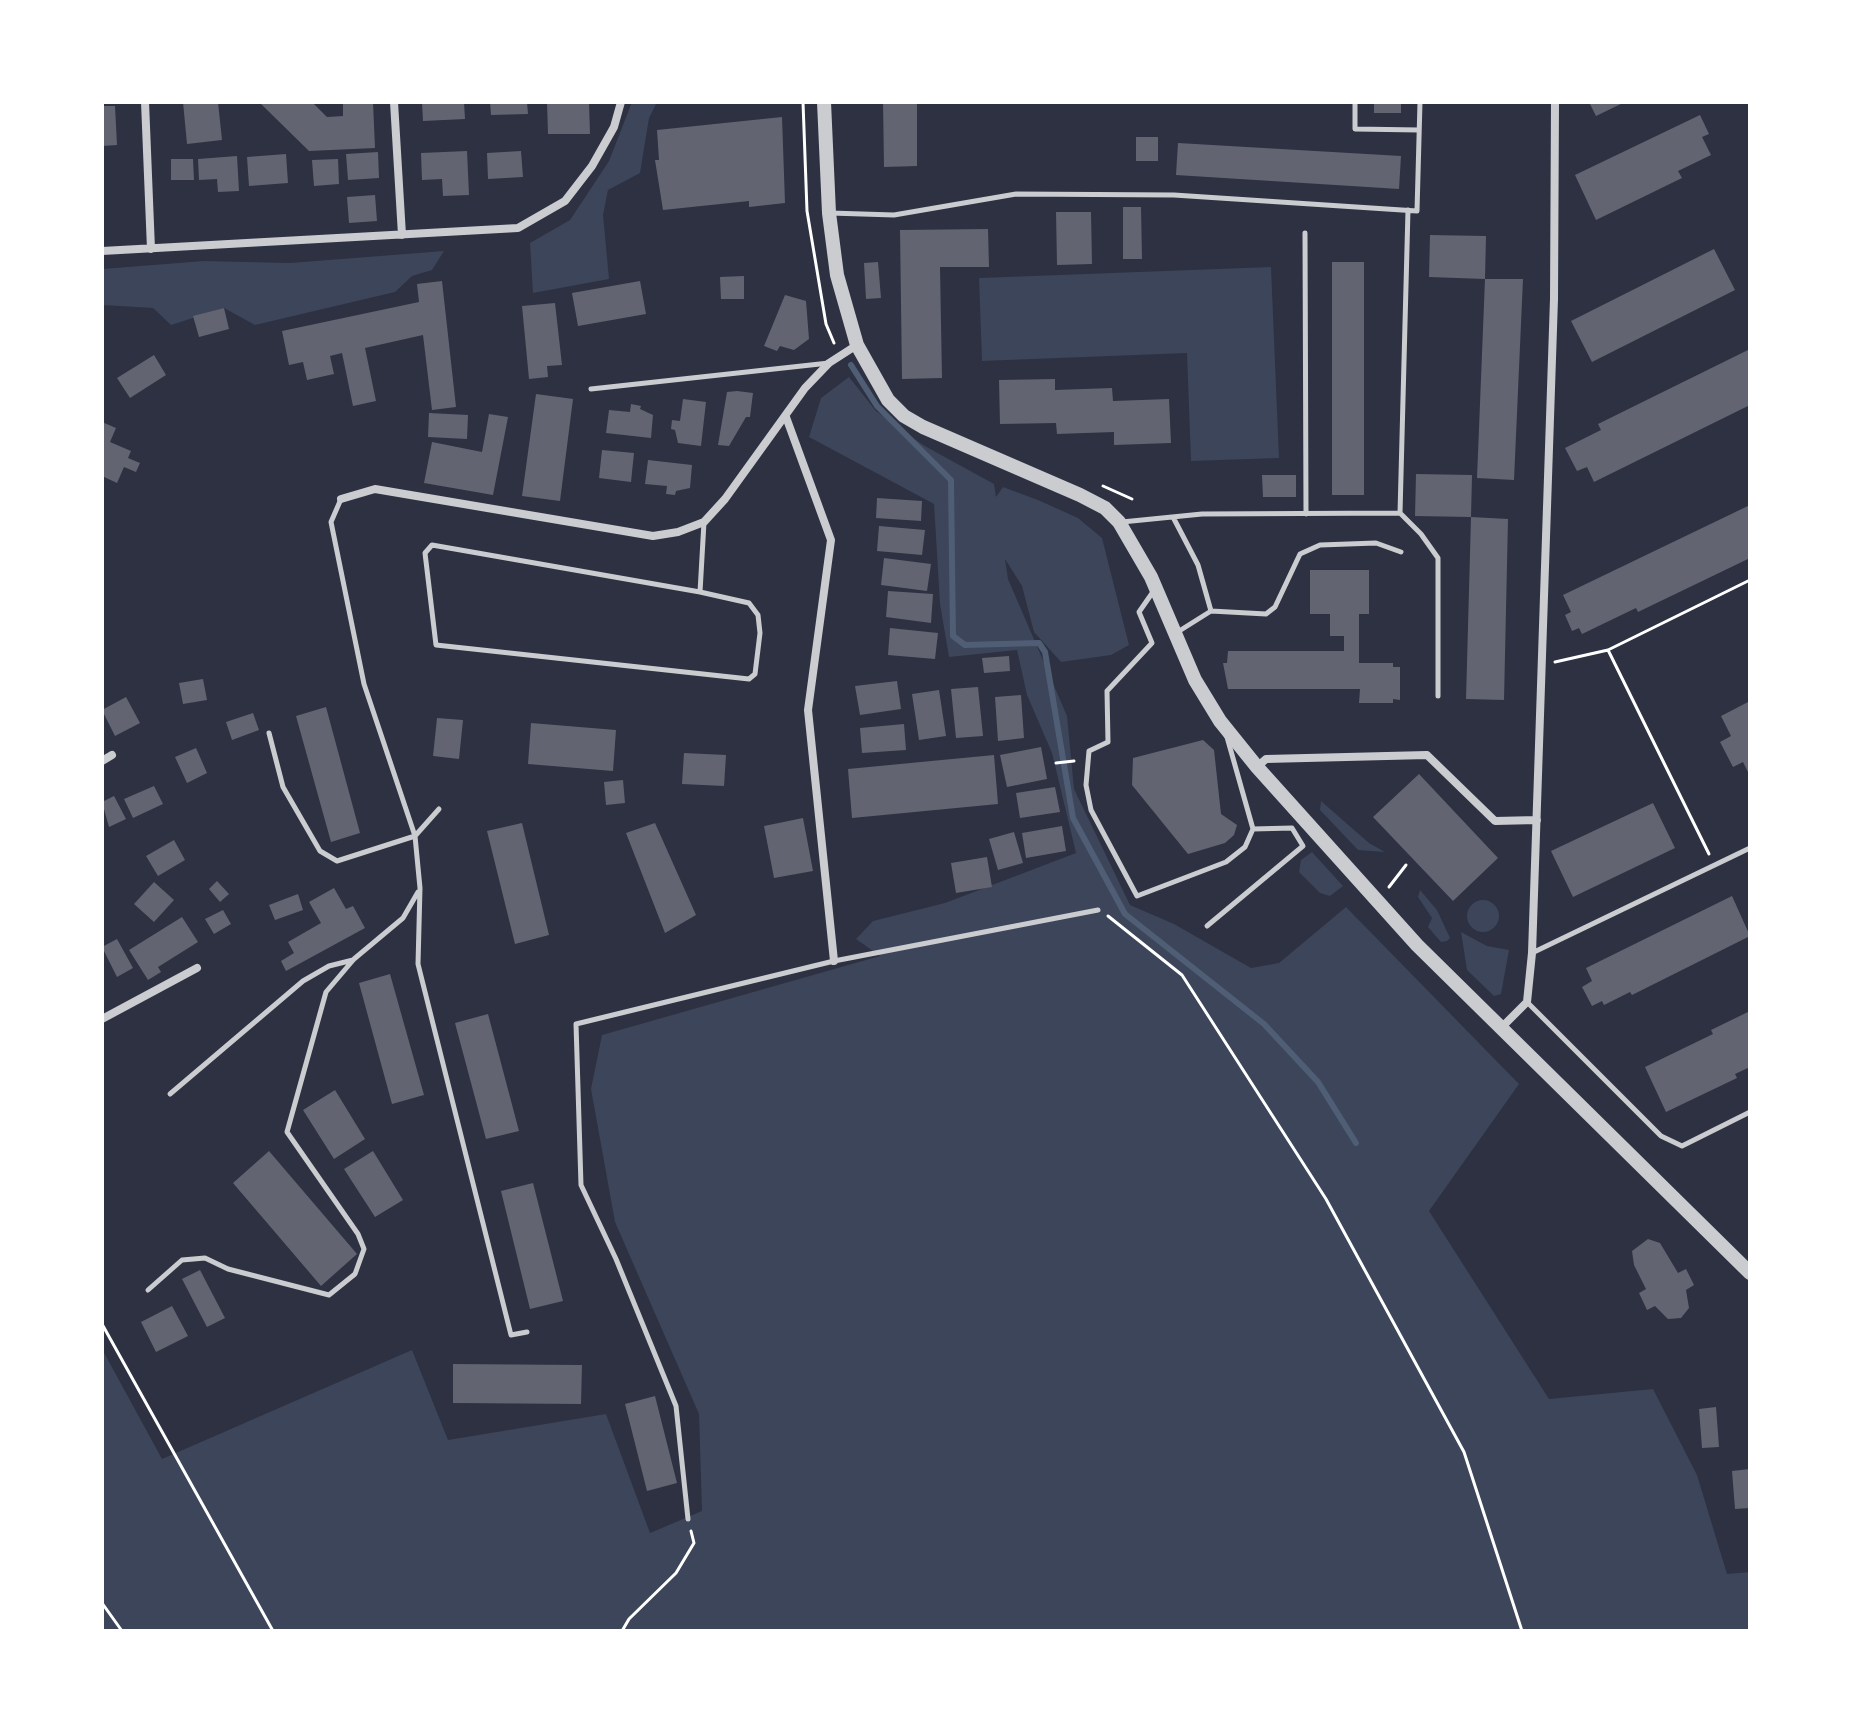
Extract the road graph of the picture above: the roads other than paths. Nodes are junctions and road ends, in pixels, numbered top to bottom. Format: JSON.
{"nodes":[{"id":1,"x":145,"y":102,"type":"edge"},
{"id":2,"x":394,"y":102,"type":"edge"},
{"id":3,"x":621,"y":102,"type":"edge"},
{"id":4,"x":824,"y":102,"type":"edge"},
{"id":5,"x":1355,"y":102,"type":"edge"},
{"id":6,"x":1420,"y":102,"type":"edge"},
{"id":7,"x":1555,"y":102,"type":"edge"},
{"id":8,"x":1419,"y":130,"type":"junction"},
{"id":9,"x":1408,"y":210,"type":"junction"},
{"id":10,"x":829,"y":213,"type":"junction"},
{"id":11,"x":1305,"y":233,"type":"dead end"},
{"id":12,"x":402,"y":235,"type":"junction"},
{"id":13,"x":151,"y":249,"type":"junction"},
{"id":14,"x":102,"y":251,"type":"edge"},
{"id":15,"x":857,"y":345,"type":"junction"},
{"id":16,"x":829,"y":363,"type":"junction"},
{"id":17,"x":591,"y":389,"type":"dead end"},
{"id":18,"x":786,"y":417,"type":"junction"},
{"id":19,"x":341,"y":499,"type":"joint"},
{"id":20,"x":1400,"y":513,"type":"junction"},
{"id":21,"x":1306,"y":514,"type":"junction"},
{"id":22,"x":1173,"y":517,"type":"junction"},
{"id":23,"x":704,"y":522,"type":"junction"},
{"id":24,"x":1119,"y":522,"type":"junction"},
{"id":25,"x":1401,"y":552,"type":"dead end"},
{"id":26,"x":1155,"y":588,"type":"junction"},
{"id":27,"x":700,"y":592,"type":"junction"},
{"id":28,"x":1211,"y":611,"type":"junction"},
{"id":29,"x":1174,"y":634,"type":"junction"},
{"id":30,"x":1438,"y":696,"type":"dead end"},
{"id":31,"x":1224,"y":726,"type":"junction"},
{"id":32,"x":269,"y":733,"type":"dead end"},
{"id":33,"x":112,"y":755,"type":"dead end"},
{"id":34,"x":102,"y":761,"type":"edge"},
{"id":35,"x":1257,"y":767,"type":"junction"},
{"id":36,"x":439,"y":809,"type":"dead end"},
{"id":37,"x":1537,"y":820,"type":"junction"},
{"id":38,"x":1311,"y":826,"type":"junction"},
{"id":39,"x":1253,"y":829,"type":"junction"},
{"id":40,"x":415,"y":836,"type":"junction"},
{"id":41,"x":1298,"y":838,"type":"junction"},
{"id":42,"x":1750,"y":848,"type":"edge"},
{"id":43,"x":420,"y":888,"type":"junction"},
{"id":44,"x":1098,"y":910,"type":"road end"},
{"id":45,"x":1207,"y":926,"type":"dead end"},
{"id":46,"x":1532,"y":953,"type":"junction"},
{"id":47,"x":354,"y":959,"type":"junction"},
{"id":48,"x":834,"y":961,"type":"junction"},
{"id":49,"x":197,"y":968,"type":"dead end"},
{"id":50,"x":1527,"y":1002,"type":"junction"},
{"id":51,"x":102,"y":1019,"type":"edge"},
{"id":52,"x":1503,"y":1026,"type":"junction"},
{"id":53,"x":170,"y":1094,"type":"dead end"},
{"id":54,"x":1750,"y":1112,"type":"edge"},
{"id":55,"x":1750,"y":1273,"type":"edge"},
{"id":56,"x":148,"y":1290,"type":"dead end"},
{"id":57,"x":527,"y":1332,"type":"dead end"},
{"id":58,"x":688,"y":1519,"type":"road end"}],
"edges":[{"from":1,"to":13,"type":"street"},
{"from":2,"to":12,"type":"street"},
{"from":3,"to":12,"type":"street"},
{"from":4,"to":10,"type":"street"},
{"from":5,"to":8,"type":"lane"},
{"from":6,"to":8,"type":"lane"},
{"from":7,"to":37,"type":"street"},
{"from":8,"to":9,"type":"lane"},
{"from":9,"to":10,"type":"lane"},
{"from":9,"to":20,"type":"lane"},
{"from":10,"to":15,"type":"street"},
{"from":11,"to":21,"type":"lane"},
{"from":12,"to":13,"type":"street"},
{"from":13,"to":14,"type":"street"},
{"from":15,"to":16,"type":"street"},
{"from":15,"to":24,"type":"street"},
{"from":16,"to":17,"type":"lane"},
{"from":16,"to":18,"type":"street"},
{"from":18,"to":23,"type":"street"},
{"from":18,"to":48,"type":"street"},
{"from":19,"to":23,"type":"street"},
{"from":19,"to":40,"type":"lane"},
{"from":20,"to":21,"type":"lane"},
{"from":20,"to":30,"type":"lane"},
{"from":21,"to":22,"type":"lane"},
{"from":22,"to":24,"type":"lane"},
{"from":22,"to":28,"type":"lane"},
{"from":23,"to":27,"type":"lane"},
{"from":24,"to":26,"type":"street"},
{"from":25,"to":28,"type":"lane"},
{"from":26,"to":29,"type":"street"},
{"from":26,"to":39,"type":"lane"},
{"from":27,"to":27,"type":"lane"},
{"from":28,"to":29,"type":"lane"},
{"from":29,"to":31,"type":"street"},
{"from":31,"to":35,"type":"street"},
{"from":31,"to":39,"type":"lane"},
{"from":32,"to":40,"type":"lane"},
{"from":33,"to":34,"type":"street"},
{"from":35,"to":37,"type":"street"},
{"from":35,"to":38,"type":"street"},
{"from":36,"to":40,"type":"lane"},
{"from":37,"to":46,"type":"street"},
{"from":38,"to":41,"type":"lane"},
{"from":38,"to":52,"type":"street"},
{"from":39,"to":41,"type":"lane"},
{"from":40,"to":43,"type":"lane"},
{"from":41,"to":45,"type":"lane"},
{"from":42,"to":46,"type":"lane"},
{"from":43,"to":47,"type":"lane"},
{"from":43,"to":57,"type":"lane"},
{"from":44,"to":48,"type":"lane"},
{"from":46,"to":50,"type":"street"},
{"from":47,"to":53,"type":"lane"},
{"from":47,"to":56,"type":"lane"},
{"from":48,"to":58,"type":"lane"},
{"from":49,"to":51,"type":"street"},
{"from":50,"to":52,"type":"street"},
{"from":50,"to":54,"type":"lane"},
{"from":52,"to":55,"type":"street"}]}
